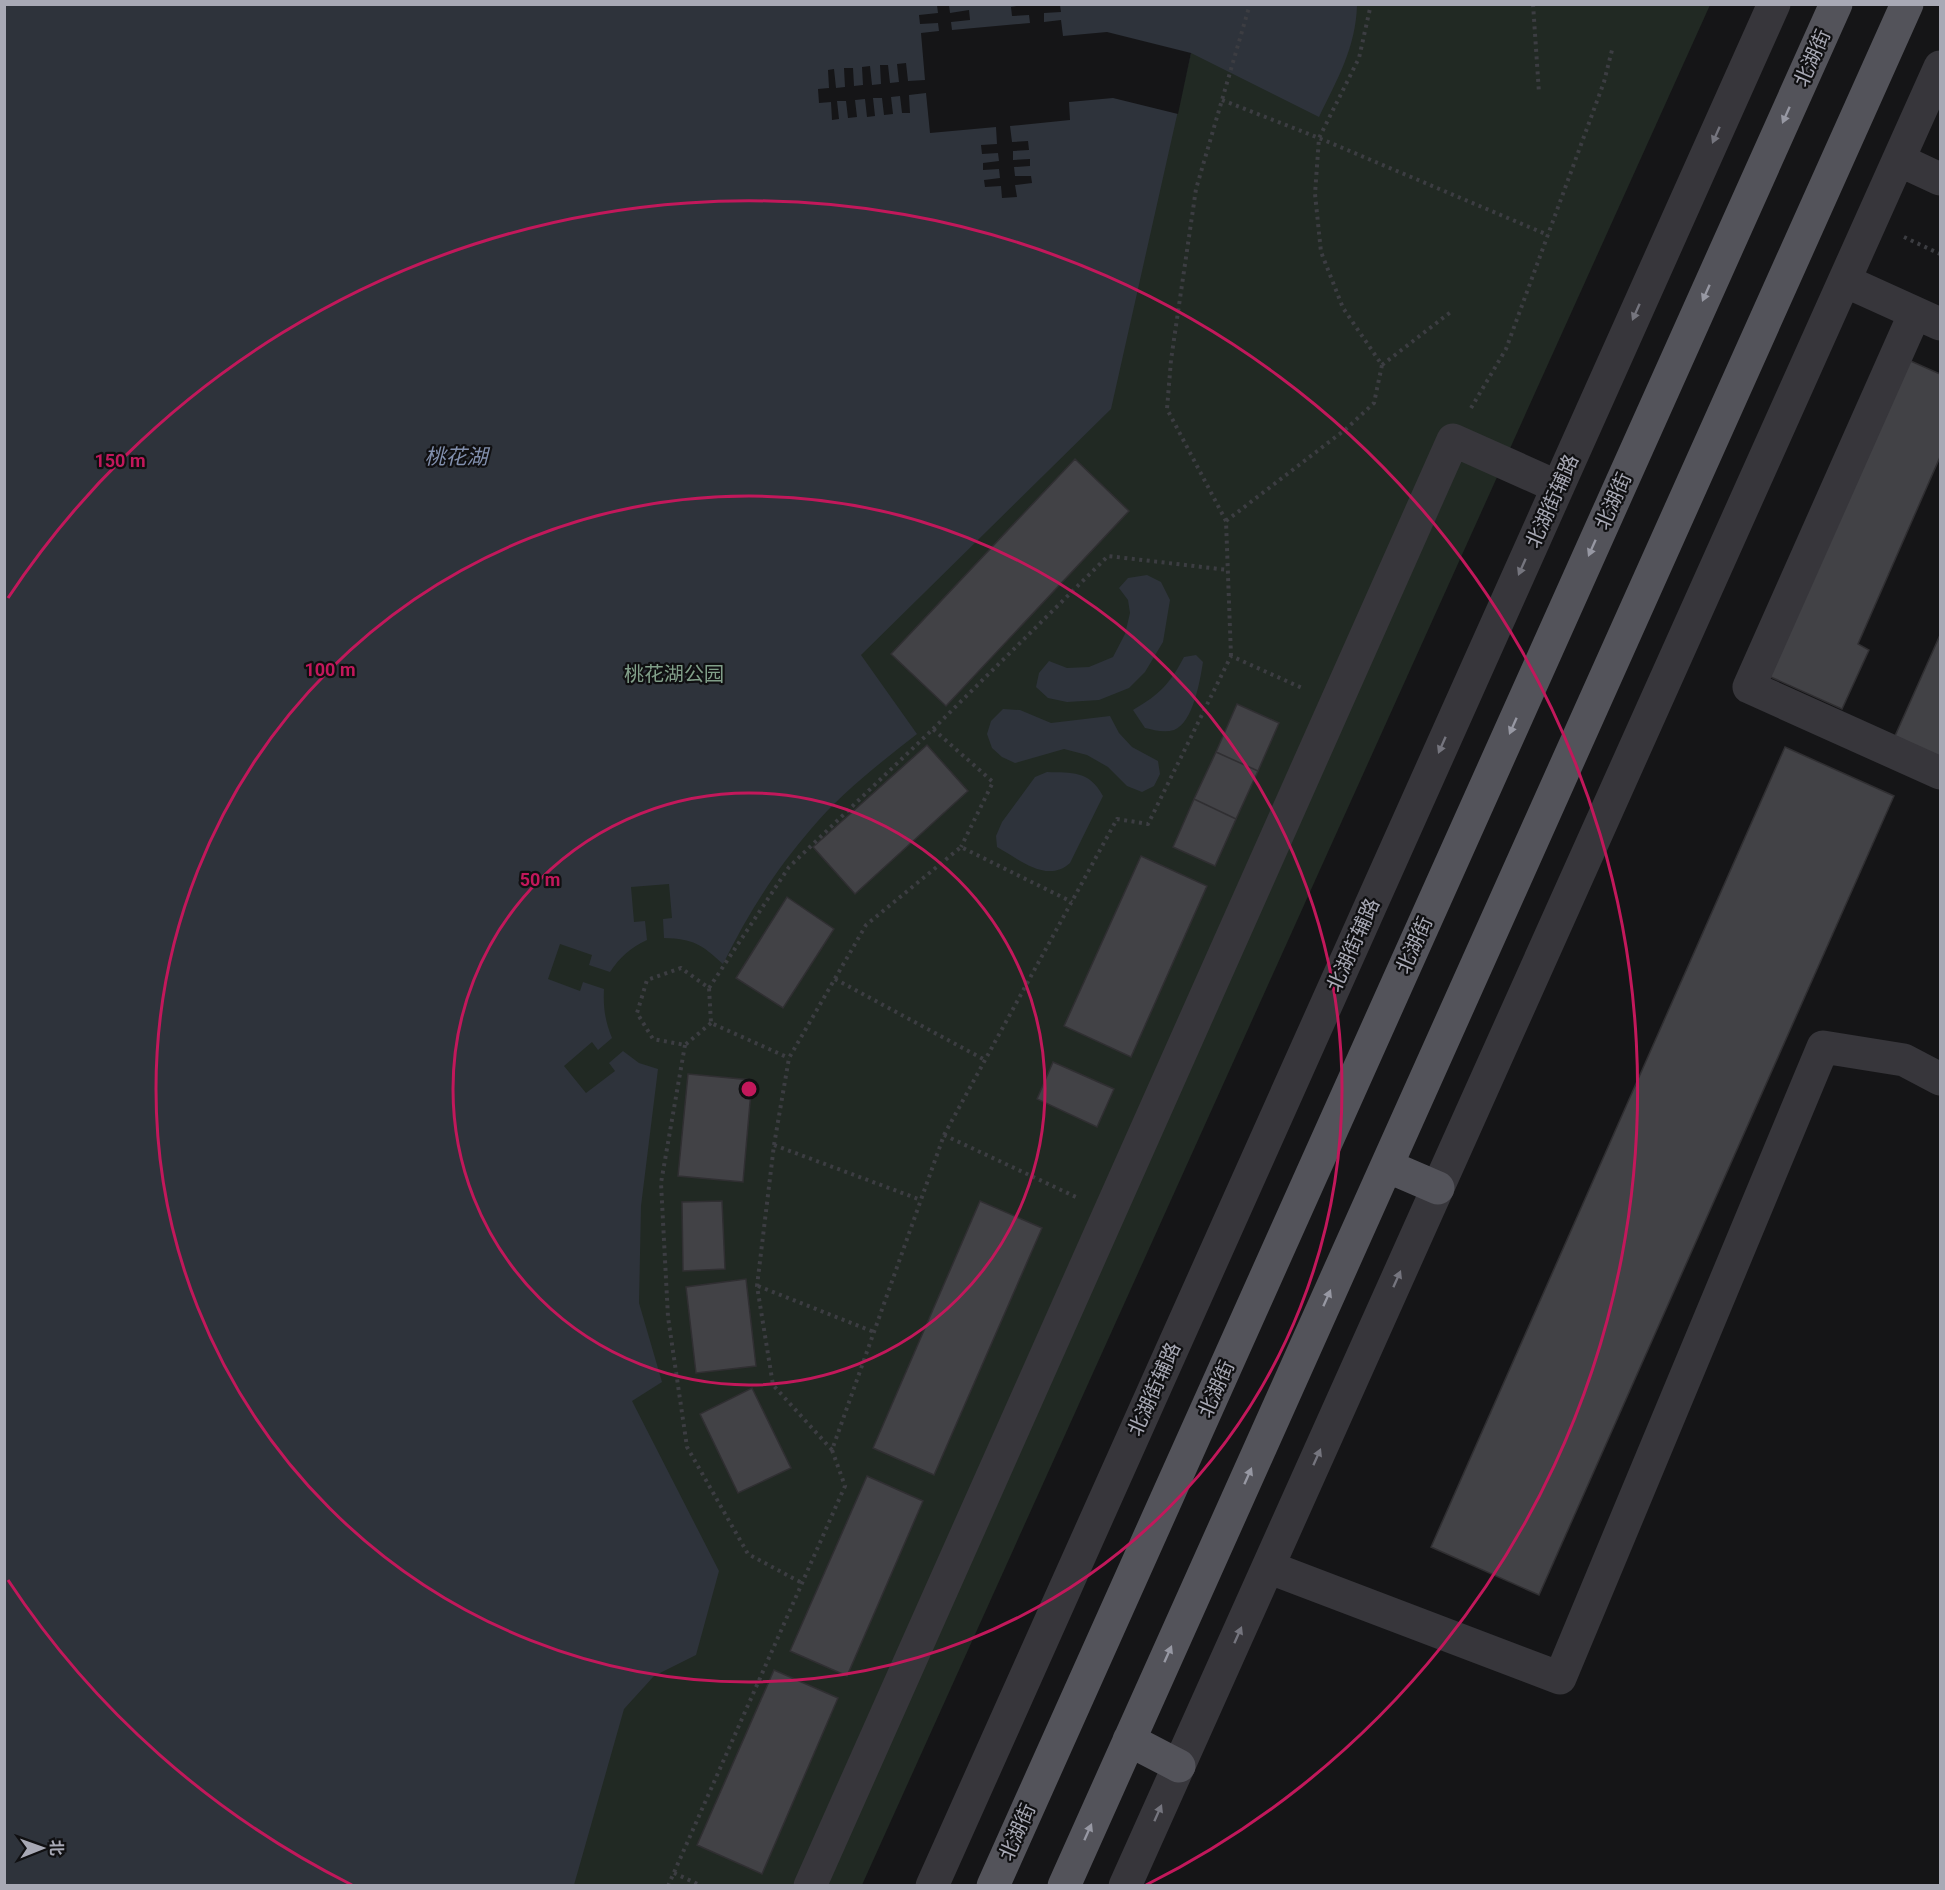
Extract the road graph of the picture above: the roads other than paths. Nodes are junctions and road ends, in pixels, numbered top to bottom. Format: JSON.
{"nodes":[{"id":1,"x":1774,"y":4,"type":"edge"},
{"id":2,"x":1836,"y":4,"type":"edge"},
{"id":3,"x":1907,"y":4,"type":"edge"},
{"id":4,"x":1941,"y":67,"type":"edge"},
{"id":5,"x":1899,"y":160,"type":"junction"},
{"id":6,"x":1941,"y":179,"type":"edge"},
{"id":7,"x":1845,"y":281,"type":"junction"},
{"id":8,"x":1928,"y":319,"type":"edge"},
{"id":9,"x":1558,"y":487,"type":"junction"},
{"id":10,"x":1941,"y":773,"type":"edge"},
{"id":11,"x":1941,"y":1078,"type":"edge"},
{"id":12,"x":1387,"y":1166,"type":"junction"},
{"id":13,"x":1438,"y":1188,"type":"junction"},
{"id":14,"x":1268,"y":1567,"type":"junction"},
{"id":15,"x":1130,"y":1740,"type":"junction"},
{"id":16,"x":1179,"y":1766,"type":"junction"},
{"id":17,"x":810,"y":1886,"type":"edge"},
{"id":18,"x":932,"y":1886,"type":"edge"},
{"id":19,"x":993,"y":1886,"type":"edge"},
{"id":20,"x":1064,"y":1886,"type":"edge"},
{"id":21,"x":1125,"y":1886,"type":"edge"}],
"edges":[{"from":1,"to":9,"type":"street","name":"北湖街辅路","one_way":true},
{"from":2,"to":19,"type":"main road","name":"北湖街","one_way":true},
{"from":3,"to":12,"type":"main road"},
{"from":4,"to":5,"type":"street"},
{"from":5,"to":6,"type":"street"},
{"from":5,"to":7,"type":"street"},
{"from":7,"to":8,"type":"street"},
{"from":7,"to":13,"type":"street"},
{"from":8,"to":10,"type":"street"},
{"from":9,"to":17,"type":"street"},
{"from":9,"to":18,"type":"street","name":"北湖街辅路","one_way":true},
{"from":11,"to":14,"type":"street"},
{"from":12,"to":13,"type":"main road"},
{"from":15,"to":12,"type":"main road","one_way":true},
{"from":14,"to":13,"type":"street","one_way":true},
{"from":16,"to":14,"type":"street","one_way":true},
{"from":15,"to":16,"type":"main road"},
{"from":20,"to":15,"type":"main road","one_way":true},
{"from":21,"to":16,"type":"street","one_way":true}]}
